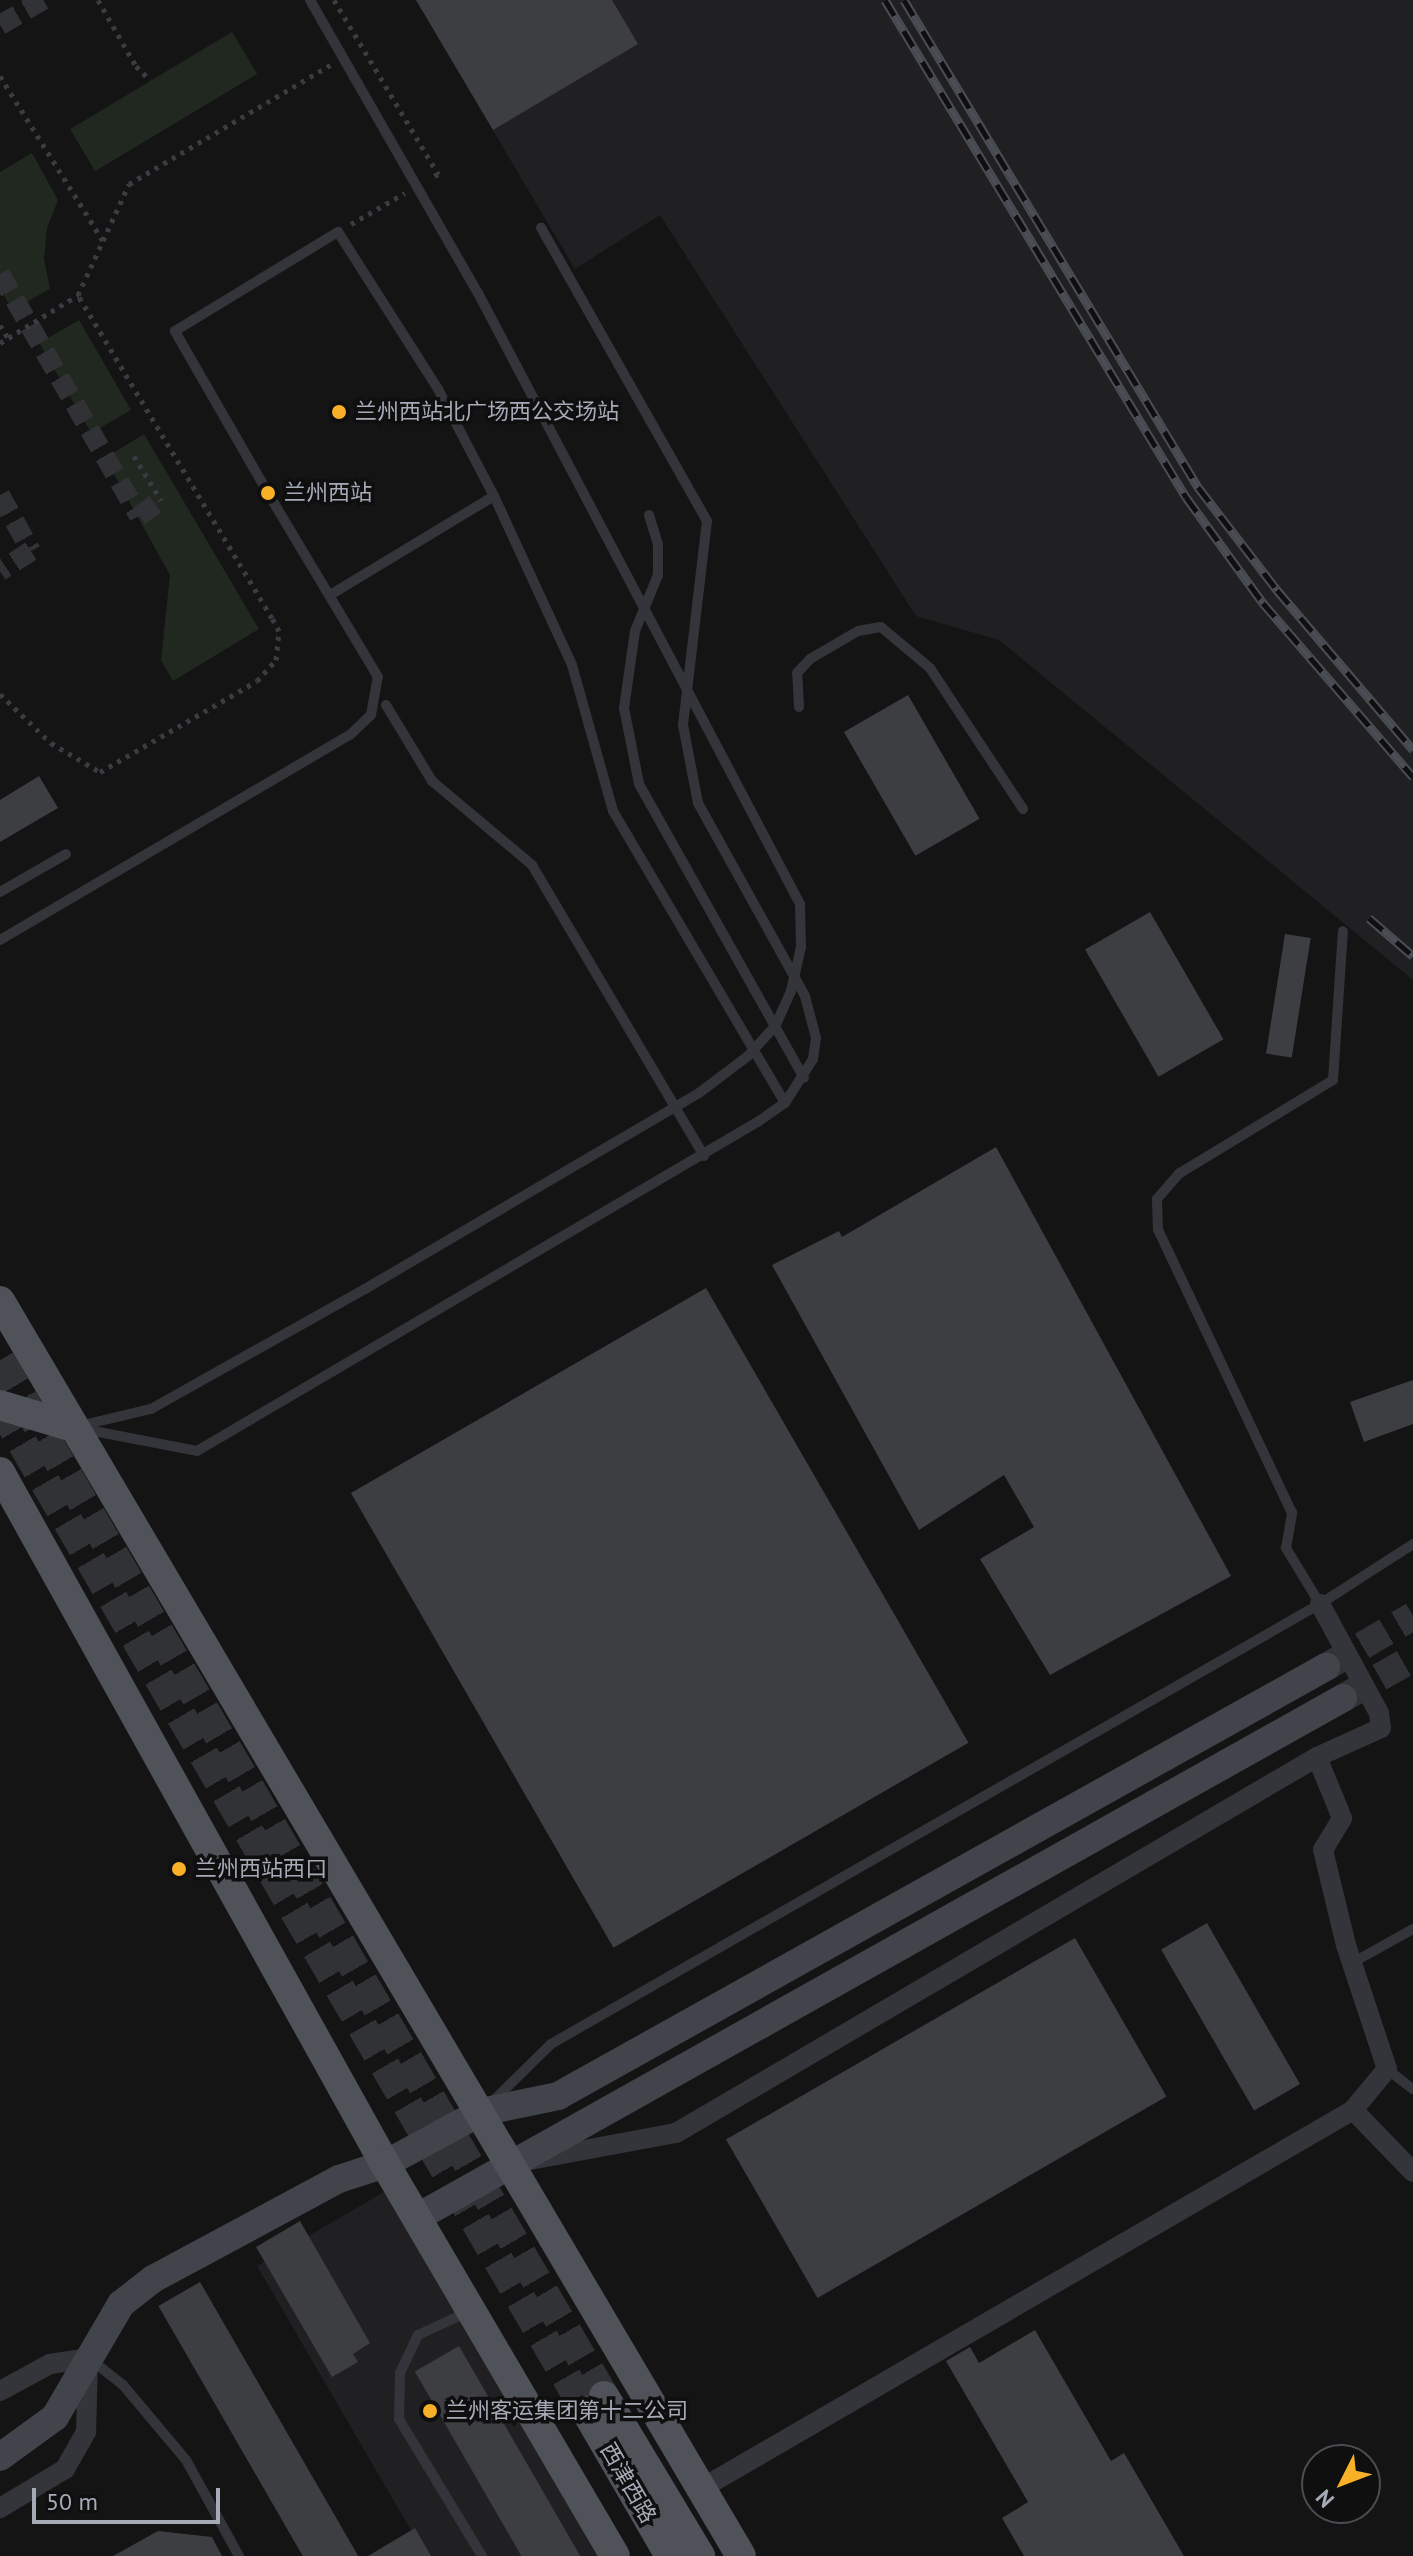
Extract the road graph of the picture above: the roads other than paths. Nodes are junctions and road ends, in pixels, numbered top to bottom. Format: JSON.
{"nodes":[{"id":1,"x":310,"y":0,"type":"edge"},
{"id":2,"x":541,"y":228,"type":"dead end"},
{"id":3,"x":494,"y":496,"type":"junction"},
{"id":4,"x":649,"y":515,"type":"dead end"},
{"id":5,"x":330,"y":595,"type":"junction"},
{"id":6,"x":386,"y":705,"type":"dead end"},
{"id":7,"x":799,"y":707,"type":"dead end"},
{"id":8,"x":1023,"y":809,"type":"dead end"},
{"id":9,"x":66,"y":854,"type":"dead end"},
{"id":10,"x":0,"y":892,"type":"edge"},
{"id":11,"x":1343,"y":931,"type":"dead end"},
{"id":12,"x":0,"y":940,"type":"edge"},
{"id":13,"x":804,"y":1078,"type":"junction"},
{"id":14,"x":785,"y":1103,"type":"junction"},
{"id":15,"x":704,"y":1156,"type":"junction"},
{"id":16,"x":0,"y":1301,"type":"edge"},
{"id":17,"x":0,"y":1405,"type":"edge"},
{"id":18,"x":73,"y":1427,"type":"junction"},
{"id":19,"x":0,"y":1472,"type":"edge"},
{"id":20,"x":1413,"y":1544,"type":"edge"},
{"id":21,"x":1320,"y":1604,"type":"junction"},
{"id":22,"x":1326,"y":1667,"type":"tunnel mouth"},
{"id":23,"x":1343,"y":1698,"type":"tunnel mouth"},
{"id":24,"x":1317,"y":1757,"type":"junction"},
{"id":25,"x":1413,"y":1929,"type":"edge"},
{"id":26,"x":1352,"y":1963,"type":"junction"},
{"id":27,"x":1387,"y":2069,"type":"junction"},
{"id":28,"x":1413,"y":2089,"type":"edge"},
{"id":29,"x":1353,"y":2110,"type":"junction"},
{"id":30,"x":481,"y":2112,"type":"junction"},
{"id":31,"x":385,"y":2164,"type":"junction"},
{"id":32,"x":511,"y":2164,"type":"junction"},
{"id":33,"x":1413,"y":2172,"type":"edge"},
{"id":34,"x":416,"y":2218,"type":"junction"},
{"id":35,"x":470,"y":2311,"type":"junction"},
{"id":36,"x":88,"y":2358,"type":"junction"},
{"id":37,"x":0,"y":2391,"type":"edge"},
{"id":38,"x":0,"y":2457,"type":"edge"},
{"id":39,"x":704,"y":2487,"type":"junction"},
{"id":40,"x":0,"y":2508,"type":"edge"},
{"id":41,"x":239,"y":2556,"type":"edge"},
{"id":42,"x":482,"y":2556,"type":"edge"},
{"id":43,"x":615,"y":2556,"type":"edge"},
{"id":44,"x":670,"y":2556,"type":"edge"},
{"id":45,"x":700,"y":2556,"type":"edge"},
{"id":46,"x":741,"y":2556,"type":"edge"}],
"edges":[{"from":1,"to":18,"type":"lane","bridge":true},
{"from":2,"to":13,"type":"lane"},
{"from":3,"to":5,"type":"lane"},
{"from":3,"to":5,"type":"lane"},
{"from":3,"to":14,"type":"lane"},
{"from":4,"to":13,"type":"lane"},
{"from":5,"to":12,"type":"lane"},
{"from":6,"to":15,"type":"lane"},
{"from":7,"to":8,"type":"lane"},
{"from":9,"to":10,"type":"lane"},
{"from":11,"to":21,"type":"lane"},
{"from":13,"to":14,"type":"lane"},
{"from":14,"to":15,"type":"lane"},
{"from":15,"to":18,"type":"lane"},
{"from":16,"to":18,"type":"main road"},
{"from":17,"to":18,"type":"main road"},
{"from":18,"to":30,"type":"main road"},
{"from":19,"to":31,"type":"main road"},
{"from":20,"to":21,"type":"lane"},
{"from":21,"to":24,"type":"street"},
{"from":21,"to":30,"type":"lane"},
{"from":22,"to":30,"type":"main road"},
{"from":23,"to":32,"type":"main road"},
{"from":24,"to":26,"type":"street"},
{"from":24,"to":32,"type":"street"},
{"from":25,"to":26,"type":"lane"},
{"from":26,"to":27,"type":"street"},
{"from":27,"to":28,"type":"lane"},
{"from":27,"to":29,"type":"street"},
{"from":29,"to":33,"type":"street"},
{"from":29,"to":39,"type":"street"},
{"from":30,"to":31,"type":"main road"},
{"from":30,"to":32,"type":"main road"},
{"from":31,"to":34,"type":"main road"},
{"from":31,"to":36,"type":"main road"},
{"from":32,"to":34,"type":"main road"},
{"from":32,"to":39,"type":"main road"},
{"from":34,"to":35,"type":"main road"},
{"from":35,"to":42,"type":"lane"},
{"from":35,"to":43,"type":"main road"},
{"from":36,"to":37,"type":"street"},
{"from":36,"to":38,"type":"main road"},
{"from":36,"to":40,"type":"street"},
{"from":36,"to":41,"type":"lane"},
{"from":39,"to":46,"type":"main road"},
{"from":44,"to":45,"type":"main road","name":"西津西路"}]}
